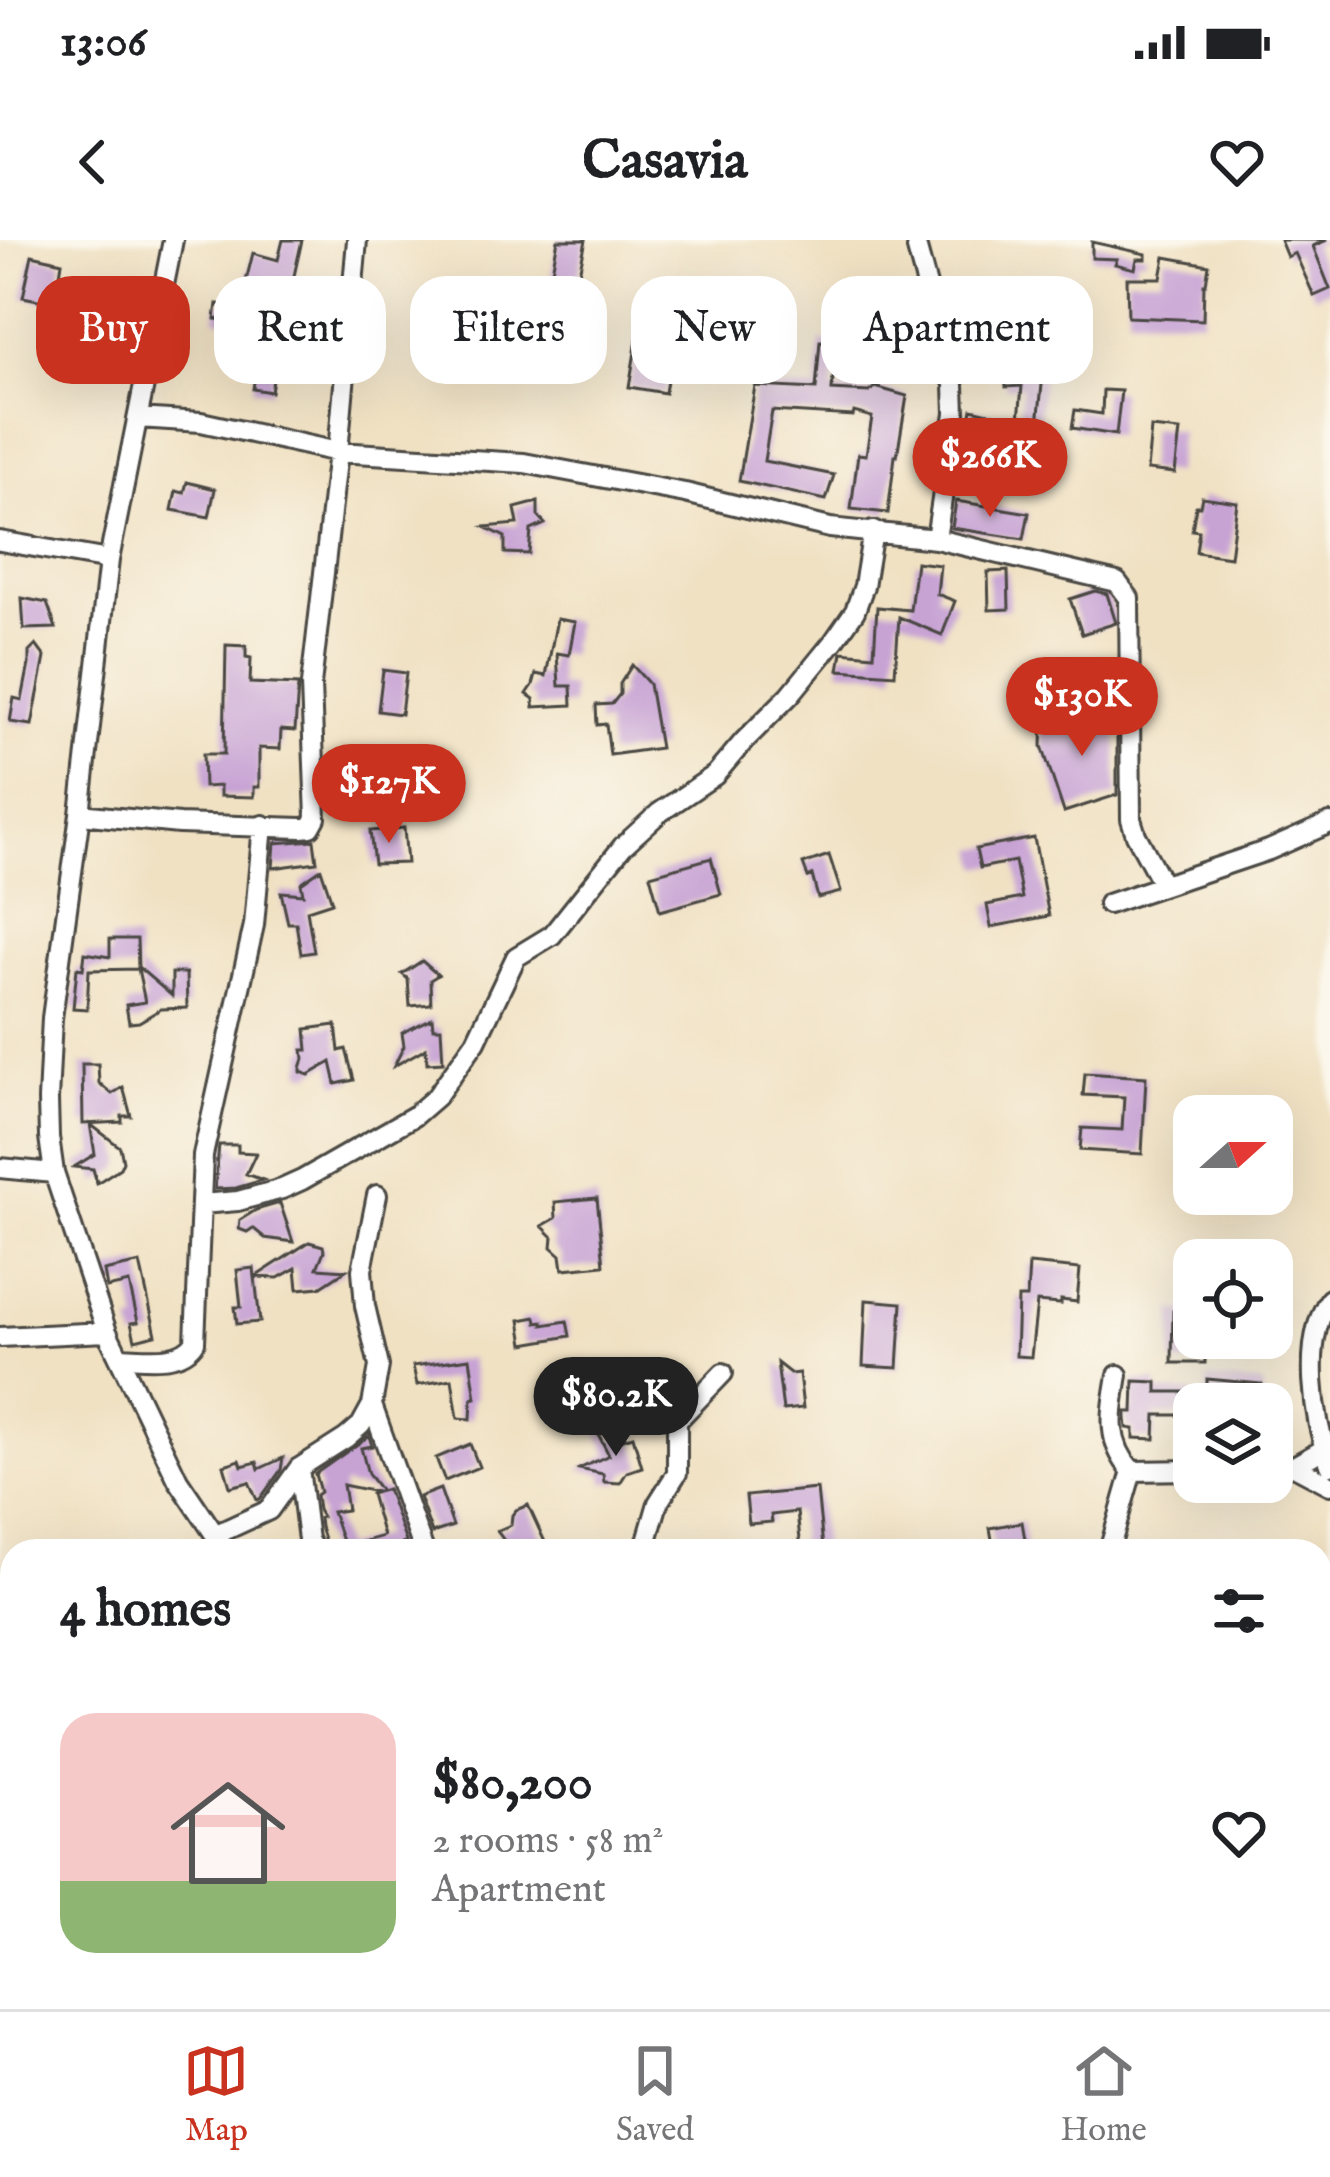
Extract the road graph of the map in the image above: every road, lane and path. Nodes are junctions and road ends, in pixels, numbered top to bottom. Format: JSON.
{"nodes":[{"id":1,"x":173,"y":240,"type":"edge"},
{"id":2,"x":357,"y":240,"type":"edge"},
{"id":3,"x":917,"y":248,"type":"dead end"},
{"id":4,"x":138,"y":418,"type":"junction"},
{"id":5,"x":338,"y":452,"type":"junction"},
{"id":6,"x":873,"y":531,"type":"junction"},
{"id":7,"x":936,"y":539,"type":"junction"},
{"id":8,"x":0,"y":541,"type":"edge"},
{"id":9,"x":109,"y":560,"type":"junction"},
{"id":10,"x":80,"y":814,"type":"junction"},
{"id":11,"x":1330,"y":823,"type":"edge"},
{"id":12,"x":262,"y":825,"type":"junction"},
{"id":13,"x":1163,"y":886,"type":"junction"},
{"id":14,"x":1108,"y":904,"type":"dead end"},
{"id":15,"x":0,"y":1168,"type":"edge"},
{"id":16,"x":54,"y":1173,"type":"junction"},
{"id":17,"x":377,"y":1195,"type":"dead end"},
{"id":18,"x":201,"y":1204,"type":"junction"},
{"id":19,"x":1330,"y":1299,"type":"edge"},
{"id":20,"x":107,"y":1332,"type":"junction"},
{"id":21,"x":0,"y":1336,"type":"edge"},
{"id":22,"x":118,"y":1357,"type":"junction"},
{"id":23,"x":723,"y":1373,"type":"dead end"},
{"id":24,"x":1118,"y":1375,"type":"dead end"},
{"id":25,"x":372,"y":1405,"type":"junction"},
{"id":26,"x":1327,"y":1457,"type":"edge"},
{"id":27,"x":1294,"y":1466,"type":"joint"},
{"id":28,"x":299,"y":1468,"type":"junction"},
{"id":29,"x":1173,"y":1470,"type":"edge"},
{"id":30,"x":1132,"y":1471,"type":"junction"},
{"id":31,"x":1330,"y":1485,"type":"edge"},
{"id":32,"x":219,"y":1539,"type":"edge"},
{"id":33,"x":228,"y":1539,"type":"edge"},
{"id":34,"x":308,"y":1539,"type":"edge"},
{"id":35,"x":420,"y":1539,"type":"edge"},
{"id":36,"x":648,"y":1539,"type":"edge"},
{"id":37,"x":1112,"y":1539,"type":"edge"}],
"edges":[{"from":1,"to":4,"type":"street"},
{"from":2,"to":5,"type":"street"},
{"from":3,"to":7,"type":"street"},
{"from":4,"to":5,"type":"street"},
{"from":4,"to":9,"type":"street"},
{"from":5,"to":6,"type":"street"},
{"from":5,"to":12,"type":"street"},
{"from":6,"to":7,"type":"street"},
{"from":6,"to":18,"type":"street"},
{"from":7,"to":13,"type":"street"},
{"from":8,"to":9,"type":"street"},
{"from":9,"to":10,"type":"street"},
{"from":10,"to":12,"type":"street"},
{"from":10,"to":16,"type":"street"},
{"from":11,"to":13,"type":"street"},
{"from":12,"to":18,"type":"street"},
{"from":13,"to":14,"type":"street"},
{"from":15,"to":16,"type":"street"},
{"from":16,"to":20,"type":"street"},
{"from":17,"to":25,"type":"street"},
{"from":18,"to":22,"type":"street"},
{"from":19,"to":26,"type":"street"},
{"from":20,"to":21,"type":"street"},
{"from":20,"to":22,"type":"street"},
{"from":22,"to":32,"type":"street"},
{"from":23,"to":36,"type":"street"},
{"from":24,"to":30,"type":"street"},
{"from":25,"to":28,"type":"street"},
{"from":25,"to":35,"type":"street"},
{"from":26,"to":27,"type":"street"},
{"from":27,"to":31,"type":"street"},
{"from":28,"to":33,"type":"street"},
{"from":28,"to":34,"type":"street"},
{"from":29,"to":30,"type":"street"},
{"from":30,"to":37,"type":"street"}]}
